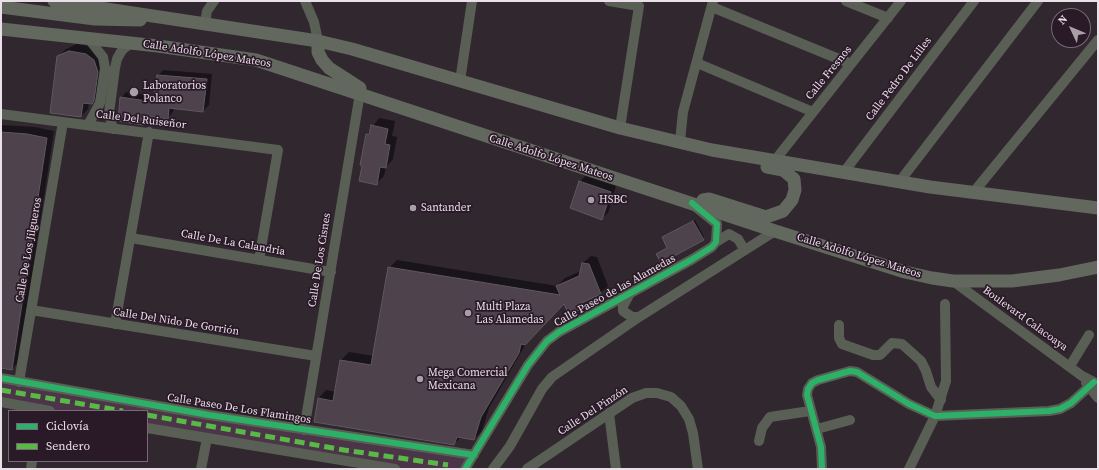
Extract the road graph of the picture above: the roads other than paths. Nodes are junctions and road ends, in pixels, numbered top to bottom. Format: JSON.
{"nodes":[{"id":1,"x":56,"y":1,"type":"edge"},
{"id":2,"x":214,"y":1,"type":"edge"},
{"id":3,"x":305,"y":1,"type":"edge"},
{"id":4,"x":472,"y":1,"type":"edge"},
{"id":5,"x":609,"y":1,"type":"edge"},
{"id":6,"x":846,"y":1,"type":"edge"},
{"id":7,"x":901,"y":1,"type":"edge"},
{"id":8,"x":974,"y":1,"type":"edge"},
{"id":9,"x":1038,"y":1,"type":"edge"},
{"id":10,"x":712,"y":4,"type":"edge"},
{"id":11,"x":1,"y":7,"type":"edge"},
{"id":12,"x":888,"y":18,"type":"junction"},
{"id":13,"x":1,"y":20,"type":"edge"},
{"id":14,"x":178,"y":21,"type":"junction"},
{"id":15,"x":205,"y":24,"type":"junction"},
{"id":16,"x":1,"y":29,"type":"edge"},
{"id":17,"x":59,"y":34,"type":"junction"},
{"id":18,"x":88,"y":38,"type":"junction"},
{"id":19,"x":1098,"y":40,"type":"edge"},
{"id":20,"x":318,"y":41,"type":"junction"},
{"id":21,"x":132,"y":42,"type":"junction"},
{"id":22,"x":103,"y":57,"type":"junction"},
{"id":23,"x":117,"y":59,"type":"junction"},
{"id":24,"x":697,"y":63,"type":"junction"},
{"id":25,"x":851,"y":64,"type":"junction"},
{"id":26,"x":460,"y":81,"type":"junction"},
{"id":27,"x":360,"y":93,"type":"junction"},
{"id":28,"x":377,"y":99,"type":"junction"},
{"id":29,"x":813,"y":112,"type":"junction"},
{"id":30,"x":1,"y":114,"type":"edge"},
{"id":31,"x":63,"y":122,"type":"junction"},
{"id":32,"x":88,"y":125,"type":"junction"},
{"id":33,"x":620,"y":128,"type":"junction"},
{"id":34,"x":113,"y":129,"type":"junction"},
{"id":35,"x":149,"y":132,"type":"junction"},
{"id":36,"x":680,"y":141,"type":"junction"},
{"id":37,"x":712,"y":150,"type":"junction"},
{"id":38,"x":776,"y":159,"type":"junction"},
{"id":39,"x":844,"y":172,"type":"junction"},
{"id":40,"x":900,"y":181,"type":"junction"},
{"id":41,"x":973,"y":193,"type":"junction"},
{"id":42,"x":692,"y":203,"type":"junction"},
{"id":43,"x":1098,"y":208,"type":"edge"},
{"id":44,"x":775,"y":231,"type":"junction"},
{"id":45,"x":131,"y":238,"type":"junction"},
{"id":46,"x":716,"y":242,"type":"junction"},
{"id":47,"x":744,"y":249,"type":"junction"},
{"id":48,"x":259,"y":260,"type":"junction"},
{"id":49,"x":1098,"y":267,"type":"edge"},
{"id":50,"x":331,"y":272,"type":"junction"},
{"id":51,"x":953,"y":281,"type":"junction"},
{"id":52,"x":630,"y":294,"type":"junction"},
{"id":53,"x":945,"y":304,"type":"dead end"},
{"id":54,"x":31,"y":310,"type":"junction"},
{"id":55,"x":640,"y":317,"type":"junction"},
{"id":56,"x":115,"y":324,"type":"junction"},
{"id":57,"x":839,"y":325,"type":"dead end"},
{"id":58,"x":1088,"y":336,"type":"dead end"},
{"id":59,"x":316,"y":356,"type":"junction"},
{"id":60,"x":1070,"y":366,"type":"junction"},
{"id":61,"x":1,"y":378,"type":"edge"},
{"id":62,"x":19,"y":382,"type":"junction"},
{"id":63,"x":1094,"y":385,"type":"edge"},
{"id":64,"x":1098,"y":398,"type":"edge"},
{"id":65,"x":941,"y":400,"type":"junction"},
{"id":66,"x":1,"y":402,"type":"edge"},
{"id":67,"x":37,"y":410,"type":"edge"},
{"id":68,"x":810,"y":411,"type":"junction"},
{"id":69,"x":609,"y":413,"type":"junction"},
{"id":70,"x":935,"y":416,"type":"junction"},
{"id":71,"x":850,"y":420,"type":"dead end"},
{"id":72,"x":148,"y":428,"type":"edge"},
{"id":73,"x":817,"y":428,"type":"junction"},
{"id":74,"x":304,"y":430,"type":"junction"},
{"id":75,"x":207,"y":438,"type":"junction"},
{"id":76,"x":759,"y":441,"type":"dead end"},
{"id":77,"x":474,"y":455,"type":"junction"},
{"id":78,"x":498,"y":467,"type":"edge"},
{"id":79,"x":201,"y":469,"type":"edge"},
{"id":80,"x":395,"y":469,"type":"edge"},
{"id":81,"x":465,"y":469,"type":"edge"},
{"id":82,"x":527,"y":469,"type":"edge"},
{"id":83,"x":616,"y":469,"type":"edge"},
{"id":84,"x":698,"y":469,"type":"edge"},
{"id":85,"x":822,"y":469,"type":"edge"},
{"id":86,"x":909,"y":469,"type":"edge"}],
"edges":[{"from":1,"to":14,"type":"main road"},
{"from":2,"to":15,"type":"street"},
{"from":3,"to":20,"type":"street"},
{"from":4,"to":26,"type":"street"},
{"from":5,"to":33,"type":"street"},
{"from":6,"to":12,"type":"street"},
{"from":7,"to":12,"type":"street","name":"Calle Fresnos"},
{"from":8,"to":39,"type":"street","name":"Calle Pedro De Lilles"},
{"from":9,"to":40,"type":"street"},
{"from":10,"to":24,"type":"street"},
{"from":10,"to":25,"type":"street"},
{"from":11,"to":14,"type":"main road"},
{"from":12,"to":25,"type":"street","name":"Calle Fresnos"},
{"from":13,"to":17,"type":"main road"},
{"from":14,"to":15,"type":"main road"},
{"from":15,"to":20,"type":"main road"},
{"from":16,"to":17,"type":"main road","name":"Calle Adolfo López Mateos"},
{"from":17,"to":18,"type":"main road","name":"Calle Adolfo López Mateos"},
{"from":18,"to":21,"type":"main road","name":"Calle Adolfo López Mateos"},
{"from":18,"to":22,"type":"street"},
{"from":19,"to":41,"type":"street"},
{"from":20,"to":26,"type":"main road"},
{"from":20,"to":28,"type":"main road"},
{"from":21,"to":23,"type":"street"},
{"from":21,"to":27,"type":"main road","name":"Calle Adolfo López Mateos"},
{"from":22,"to":23,"type":"street"},
{"from":22,"to":32,"type":"street"},
{"from":23,"to":34,"type":"street"},
{"from":24,"to":29,"type":"street"},
{"from":24,"to":36,"type":"street"},
{"from":25,"to":29,"type":"street","name":"Calle Fresnos"},
{"from":26,"to":33,"type":"main road"},
{"from":27,"to":28,"type":"main road","name":"Calle Adolfo López Mateos"},
{"from":27,"to":50,"type":"street","name":"Calle De Los Cisnes"},
{"from":28,"to":42,"type":"main road","name":"Calle Adolfo López Mateos"},
{"from":29,"to":38,"type":"street","name":"Calle Fresnos"},
{"from":30,"to":31,"type":"street","name":"Calle Del Ruiseñor"},
{"from":31,"to":32,"type":"street","name":"Calle Del Ruiseñor"},
{"from":31,"to":54,"type":"street","name":"Calle De Los Jilgueros"},
{"from":32,"to":34,"type":"street","name":"Calle Del Ruiseñor"},
{"from":33,"to":36,"type":"main road"},
{"from":34,"to":35,"type":"street","name":"Calle Del Ruiseñor"},
{"from":35,"to":45,"type":"street"},
{"from":35,"to":48,"type":"street","name":"Calle Del Ruiseñor"},
{"from":36,"to":37,"type":"main road"},
{"from":37,"to":38,"type":"main road"},
{"from":37,"to":42,"type":"main road"},
{"from":38,"to":39,"type":"main road"},
{"from":39,"to":40,"type":"main road"},
{"from":40,"to":41,"type":"main road"},
{"from":41,"to":43,"type":"main road"},
{"from":42,"to":44,"type":"main road","name":"Calle Adolfo López Mateos"},
{"from":42,"to":46,"type":"street"},
{"from":44,"to":47,"type":"street"},
{"from":44,"to":51,"type":"main road","name":"Calle Adolfo López Mateos"},
{"from":45,"to":48,"type":"street","name":"Calle De La Calandria"},
{"from":45,"to":56,"type":"street"},
{"from":46,"to":47,"type":"street"},
{"from":46,"to":52,"type":"street","name":"Calle Paseo de las Alamedas"},
{"from":47,"to":55,"type":"street"},
{"from":48,"to":50,"type":"street","name":"Calle De La Calandria"},
{"from":49,"to":51,"type":"main road","name":"Calle Adolfo López Mateos"},
{"from":50,"to":59,"type":"street","name":"Calle De Los Cisnes"},
{"from":51,"to":60,"type":"street","name":"Boulevard Calacoaya"},
{"from":52,"to":55,"type":"street"},
{"from":52,"to":77,"type":"street","name":"Calle Paseo de las Alamedas"},
{"from":53,"to":65,"type":"street"},
{"from":54,"to":56,"type":"street","name":"Calle Del Nido De Gorrión"},
{"from":54,"to":62,"type":"street","name":"Calle De Los Jilgueros"},
{"from":55,"to":78,"type":"street"},
{"from":56,"to":59,"type":"street","name":"Calle Del Nido De Gorrión"},
{"from":57,"to":65,"type":"street"},
{"from":58,"to":60,"type":"street"},
{"from":59,"to":74,"type":"street","name":"Calle De Los Cisnes"},
{"from":60,"to":63,"type":"street","name":"Boulevard Calacoaya"},
{"from":61,"to":62,"type":"street","name":"Calle Paseo De Los Flamingos"},
{"from":62,"to":74,"type":"street","name":"Calle Paseo De Los Flamingos"},
{"from":63,"to":64,"type":"street","name":"Boulevard Calacoaya"},
{"from":63,"to":70,"type":"street"},
{"from":65,"to":70,"type":"street"},
{"from":66,"to":67,"type":"street"},
{"from":68,"to":70,"type":"street"},
{"from":68,"to":73,"type":"street"},
{"from":68,"to":76,"type":"street"},
{"from":69,"to":82,"type":"street","name":"Calle Del Pinzón"},
{"from":69,"to":83,"type":"street"},
{"from":69,"to":84,"type":"street","name":"Calle Del Pinzón"},
{"from":70,"to":86,"type":"street"},
{"from":71,"to":73,"type":"street"},
{"from":72,"to":75,"type":"street"},
{"from":73,"to":85,"type":"street"},
{"from":74,"to":77,"type":"street","name":"Calle Paseo De Los Flamingos"},
{"from":75,"to":79,"type":"street"},
{"from":75,"to":80,"type":"street"},
{"from":77,"to":81,"type":"street","name":"Calle Paseo de las Alamedas"}]}
